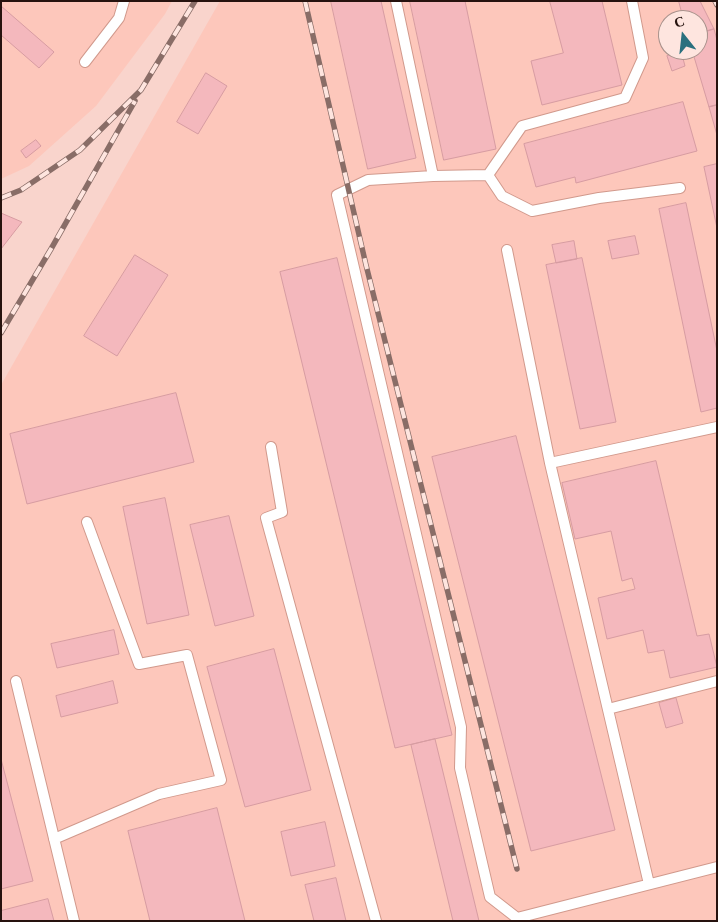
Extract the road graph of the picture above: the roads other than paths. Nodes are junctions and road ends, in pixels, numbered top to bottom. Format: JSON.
{"nodes":[{"id":1,"x":124,"y":1,"type":"edge"},
{"id":2,"x":396,"y":1,"type":"edge"},
{"id":3,"x":632,"y":1,"type":"edge"},
{"id":4,"x":85,"y":62,"type":"dead end"},
{"id":5,"x":433,"y":176,"type":"junction"},
{"id":6,"x":488,"y":176,"type":"junction"},
{"id":7,"x":680,"y":188,"type":"dead end"},
{"id":8,"x":507,"y":250,"type":"dead end"},
{"id":9,"x":717,"y":427,"type":"edge"},
{"id":10,"x":271,"y":447,"type":"dead end"},
{"id":11,"x":550,"y":463,"type":"junction"},
{"id":12,"x":87,"y":522,"type":"dead end"},
{"id":13,"x":16,"y":681,"type":"dead end"},
{"id":14,"x":717,"y":681,"type":"edge"},
{"id":15,"x":608,"y":709,"type":"junction"},
{"id":16,"x":54,"y":839,"type":"junction"},
{"id":17,"x":717,"y":867,"type":"edge"},
{"id":18,"x":649,"y":884,"type":"junction"},
{"id":19,"x":74,"y":921,"type":"edge"},
{"id":20,"x":376,"y":921,"type":"edge"}],
"edges":[{"from":1,"to":4,"type":"lane"},
{"from":2,"to":5,"type":"lane"},
{"from":3,"to":6,"type":"lane"},
{"from":5,"to":6,"type":"lane"},
{"from":5,"to":18,"type":"lane"},
{"from":6,"to":7,"type":"lane"},
{"from":8,"to":11,"type":"lane"},
{"from":9,"to":11,"type":"lane"},
{"from":10,"to":20,"type":"lane"},
{"from":11,"to":15,"type":"lane"},
{"from":12,"to":16,"type":"lane"},
{"from":13,"to":16,"type":"lane"},
{"from":14,"to":15,"type":"lane"},
{"from":15,"to":18,"type":"lane"},
{"from":16,"to":19,"type":"lane"},
{"from":17,"to":18,"type":"lane"}]}
